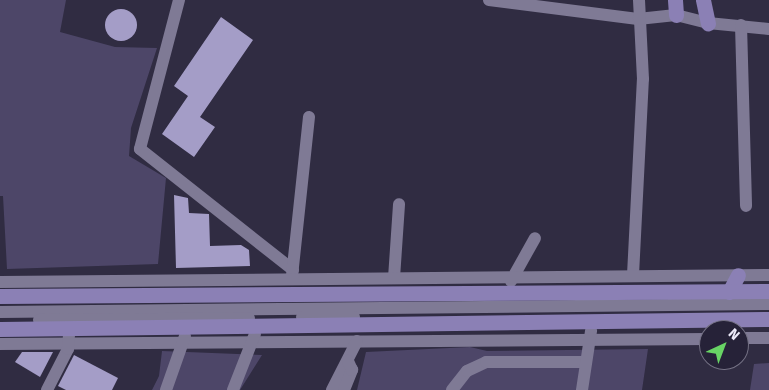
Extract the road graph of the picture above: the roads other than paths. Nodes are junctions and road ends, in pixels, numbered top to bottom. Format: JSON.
{"nodes":[{"id":1,"x":179,"y":0,"type":"edge"},
{"id":2,"x":489,"y":0,"type":"edge"},
{"id":3,"x":639,"y":0,"type":"edge"},
{"id":4,"x":703,"y":0,"type":"edge"},
{"id":5,"x":675,"y":8,"type":"edge"},
{"id":6,"x":638,"y":19,"type":"junction"},
{"id":7,"x":708,"y":23,"type":"junction"},
{"id":8,"x":741,"y":25,"type":"junction"},
{"id":9,"x":769,"y":29,"type":"edge"},
{"id":10,"x":309,"y":117,"type":"dead end"},
{"id":11,"x":399,"y":204,"type":"dead end"},
{"id":12,"x":746,"y":206,"type":"dead end"},
{"id":13,"x":535,"y":238,"type":"dead end"},
{"id":14,"x":769,"y":274,"type":"edge"},
{"id":15,"x":292,"y":275,"type":"junction"},
{"id":16,"x":738,"y":275,"type":"junction"},
{"id":17,"x":515,"y":276,"type":"junction"},
{"id":18,"x":633,"y":276,"type":"junction"},
{"id":19,"x":394,"y":278,"type":"junction"},
{"id":20,"x":0,"y":282,"type":"edge"},
{"id":21,"x":769,"y":291,"type":"edge"},
{"id":22,"x":729,"y":292,"type":"junction"},
{"id":23,"x":503,"y":294,"type":"junction"},
{"id":24,"x":292,"y":295,"type":"junction"},
{"id":25,"x":0,"y":296,"type":"edge"},
{"id":26,"x":769,"y":304,"type":"edge"},
{"id":27,"x":0,"y":312,"type":"edge"},
{"id":28,"x":769,"y":312,"type":"edge"},
{"id":29,"x":769,"y":319,"type":"edge"},
{"id":30,"x":0,"y":320,"type":"edge"},
{"id":31,"x":592,"y":321,"type":"junction"},
{"id":32,"x":259,"y":325,"type":"junction"},
{"id":33,"x":188,"y":326,"type":"junction"},
{"id":34,"x":0,"y":329,"type":"edge"},
{"id":35,"x":69,"y":335,"type":"junction"},
{"id":36,"x":699,"y":338,"type":"edge"},
{"id":37,"x":749,"y":338,"type":"edge"},
{"id":38,"x":769,"y":338,"type":"edge"},
{"id":39,"x":590,"y":339,"type":"junction"},
{"id":40,"x":253,"y":341,"type":"junction"},
{"id":41,"x":357,"y":341,"type":"junction"},
{"id":42,"x":183,"y":342,"type":"junction"},
{"id":43,"x":0,"y":344,"type":"edge"},
{"id":44,"x":348,"y":361,"type":"junction"},
{"id":45,"x":586,"y":362,"type":"junction"},
{"id":46,"x":52,"y":388,"type":"edge"},
{"id":47,"x":166,"y":390,"type":"edge"},
{"id":48,"x":233,"y":390,"type":"edge"},
{"id":49,"x":332,"y":390,"type":"edge"},
{"id":50,"x":344,"y":390,"type":"edge"},
{"id":51,"x":452,"y":390,"type":"edge"},
{"id":52,"x":582,"y":390,"type":"edge"}],
"edges":[{"from":1,"to":15,"type":"street"},
{"from":2,"to":6,"type":"street"},
{"from":3,"to":6,"type":"street"},
{"from":4,"to":7,"type":"main road"},
{"from":5,"to":6,"type":"street"},
{"from":5,"to":7,"type":"street"},
{"from":6,"to":18,"type":"street"},
{"from":7,"to":8,"type":"street"},
{"from":8,"to":9,"type":"street"},
{"from":8,"to":12,"type":"street"},
{"from":10,"to":15,"type":"street"},
{"from":11,"to":19,"type":"street"},
{"from":13,"to":17,"type":"street"},
{"from":14,"to":16,"type":"street"},
{"from":15,"to":19,"type":"street"},
{"from":15,"to":20,"type":"street"},
{"from":15,"to":24,"type":"street"},
{"from":16,"to":18,"type":"street"},
{"from":16,"to":22,"type":"main road"},
{"from":17,"to":18,"type":"street"},
{"from":17,"to":19,"type":"street"},
{"from":17,"to":23,"type":"street"},
{"from":21,"to":22,"type":"main road"},
{"from":22,"to":23,"type":"main road"},
{"from":23,"to":24,"type":"main road"},
{"from":24,"to":25,"type":"main road"},
{"from":26,"to":27,"type":"street"},
{"from":28,"to":30,"type":"street"},
{"from":29,"to":31,"type":"main road"},
{"from":31,"to":32,"type":"main road"},
{"from":31,"to":39,"type":"street"},
{"from":32,"to":33,"type":"main road"},
{"from":32,"to":40,"type":"street"},
{"from":33,"to":35,"type":"main road"},
{"from":33,"to":42,"type":"street"},
{"from":34,"to":35,"type":"main road"},
{"from":35,"to":42,"type":"street"},
{"from":35,"to":43,"type":"street"},
{"from":35,"to":46,"type":"street"},
{"from":36,"to":39,"type":"street"},
{"from":37,"to":38,"type":"street"},
{"from":39,"to":41,"type":"street"},
{"from":39,"to":45,"type":"street"},
{"from":40,"to":41,"type":"street"},
{"from":40,"to":42,"type":"street"},
{"from":40,"to":48,"type":"street"},
{"from":41,"to":44,"type":"street"},
{"from":42,"to":47,"type":"street"},
{"from":44,"to":49,"type":"street"},
{"from":44,"to":50,"type":"street"},
{"from":45,"to":51,"type":"street"},
{"from":45,"to":52,"type":"street"}]}
